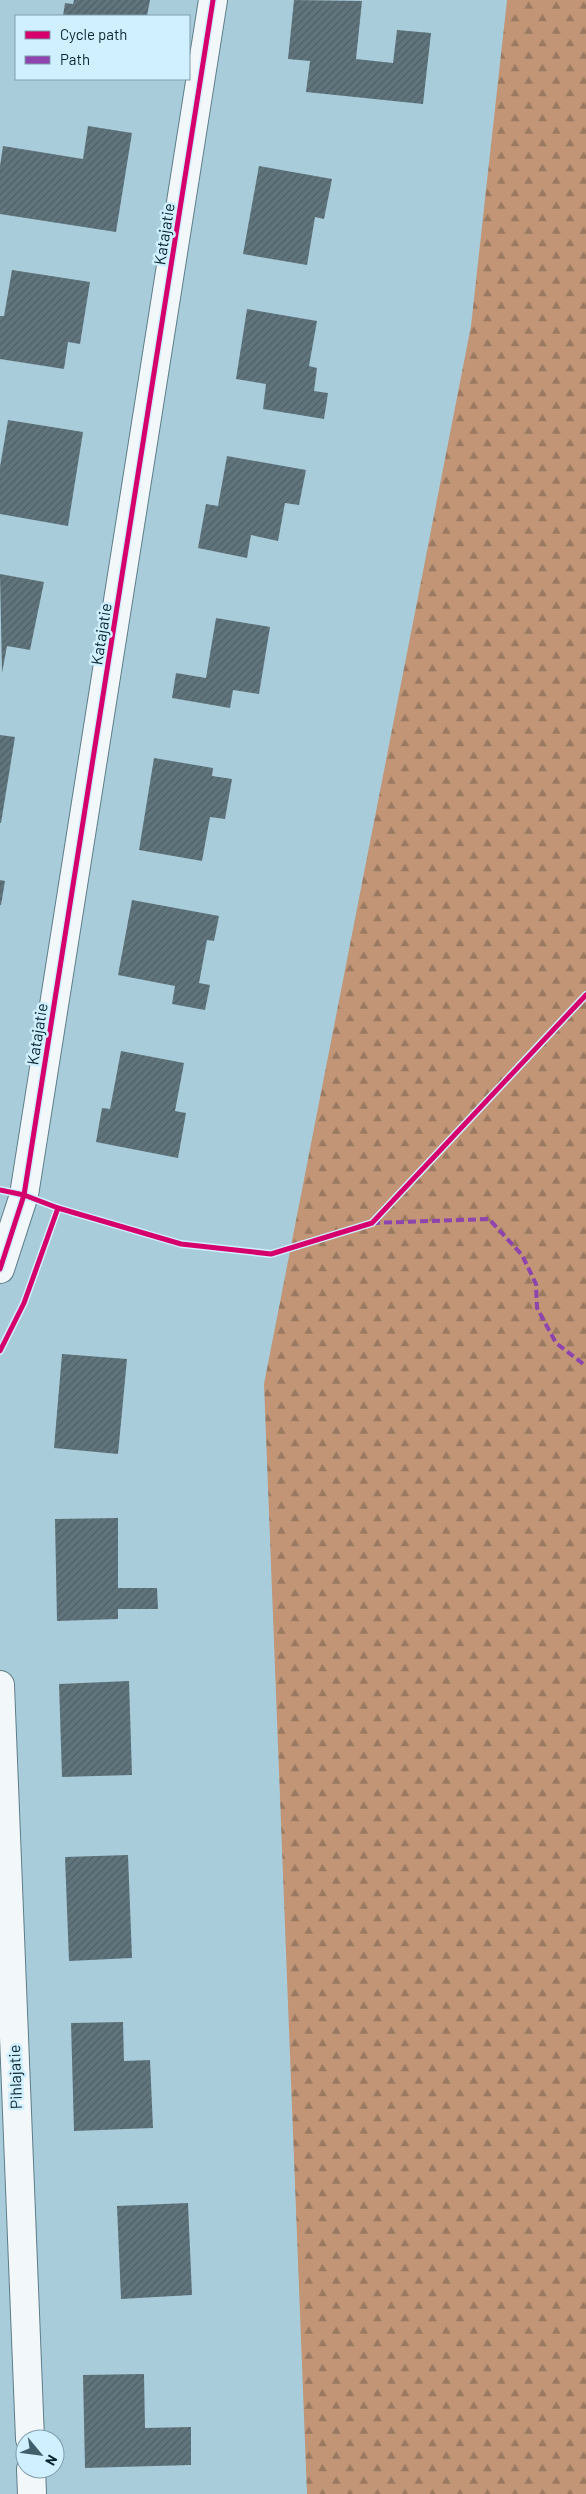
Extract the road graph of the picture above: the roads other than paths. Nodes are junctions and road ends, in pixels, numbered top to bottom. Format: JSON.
{"nodes":[{"id":1,"x":213,"y":0,"type":"edge"},
{"id":2,"x":0,"y":1269,"type":"edge"},
{"id":3,"x":0,"y":1685,"type":"edge"},
{"id":4,"x":30,"y":2429,"type":"edge"},
{"id":5,"x":31,"y":2479,"type":"edge"},
{"id":6,"x":32,"y":2494,"type":"edge"}],
"edges":[{"from":1,"to":2,"type":"street","name":"Katajatie"},
{"from":3,"to":4,"type":"street","name":"Pihlajatie"},
{"from":5,"to":6,"type":"street"}]}
